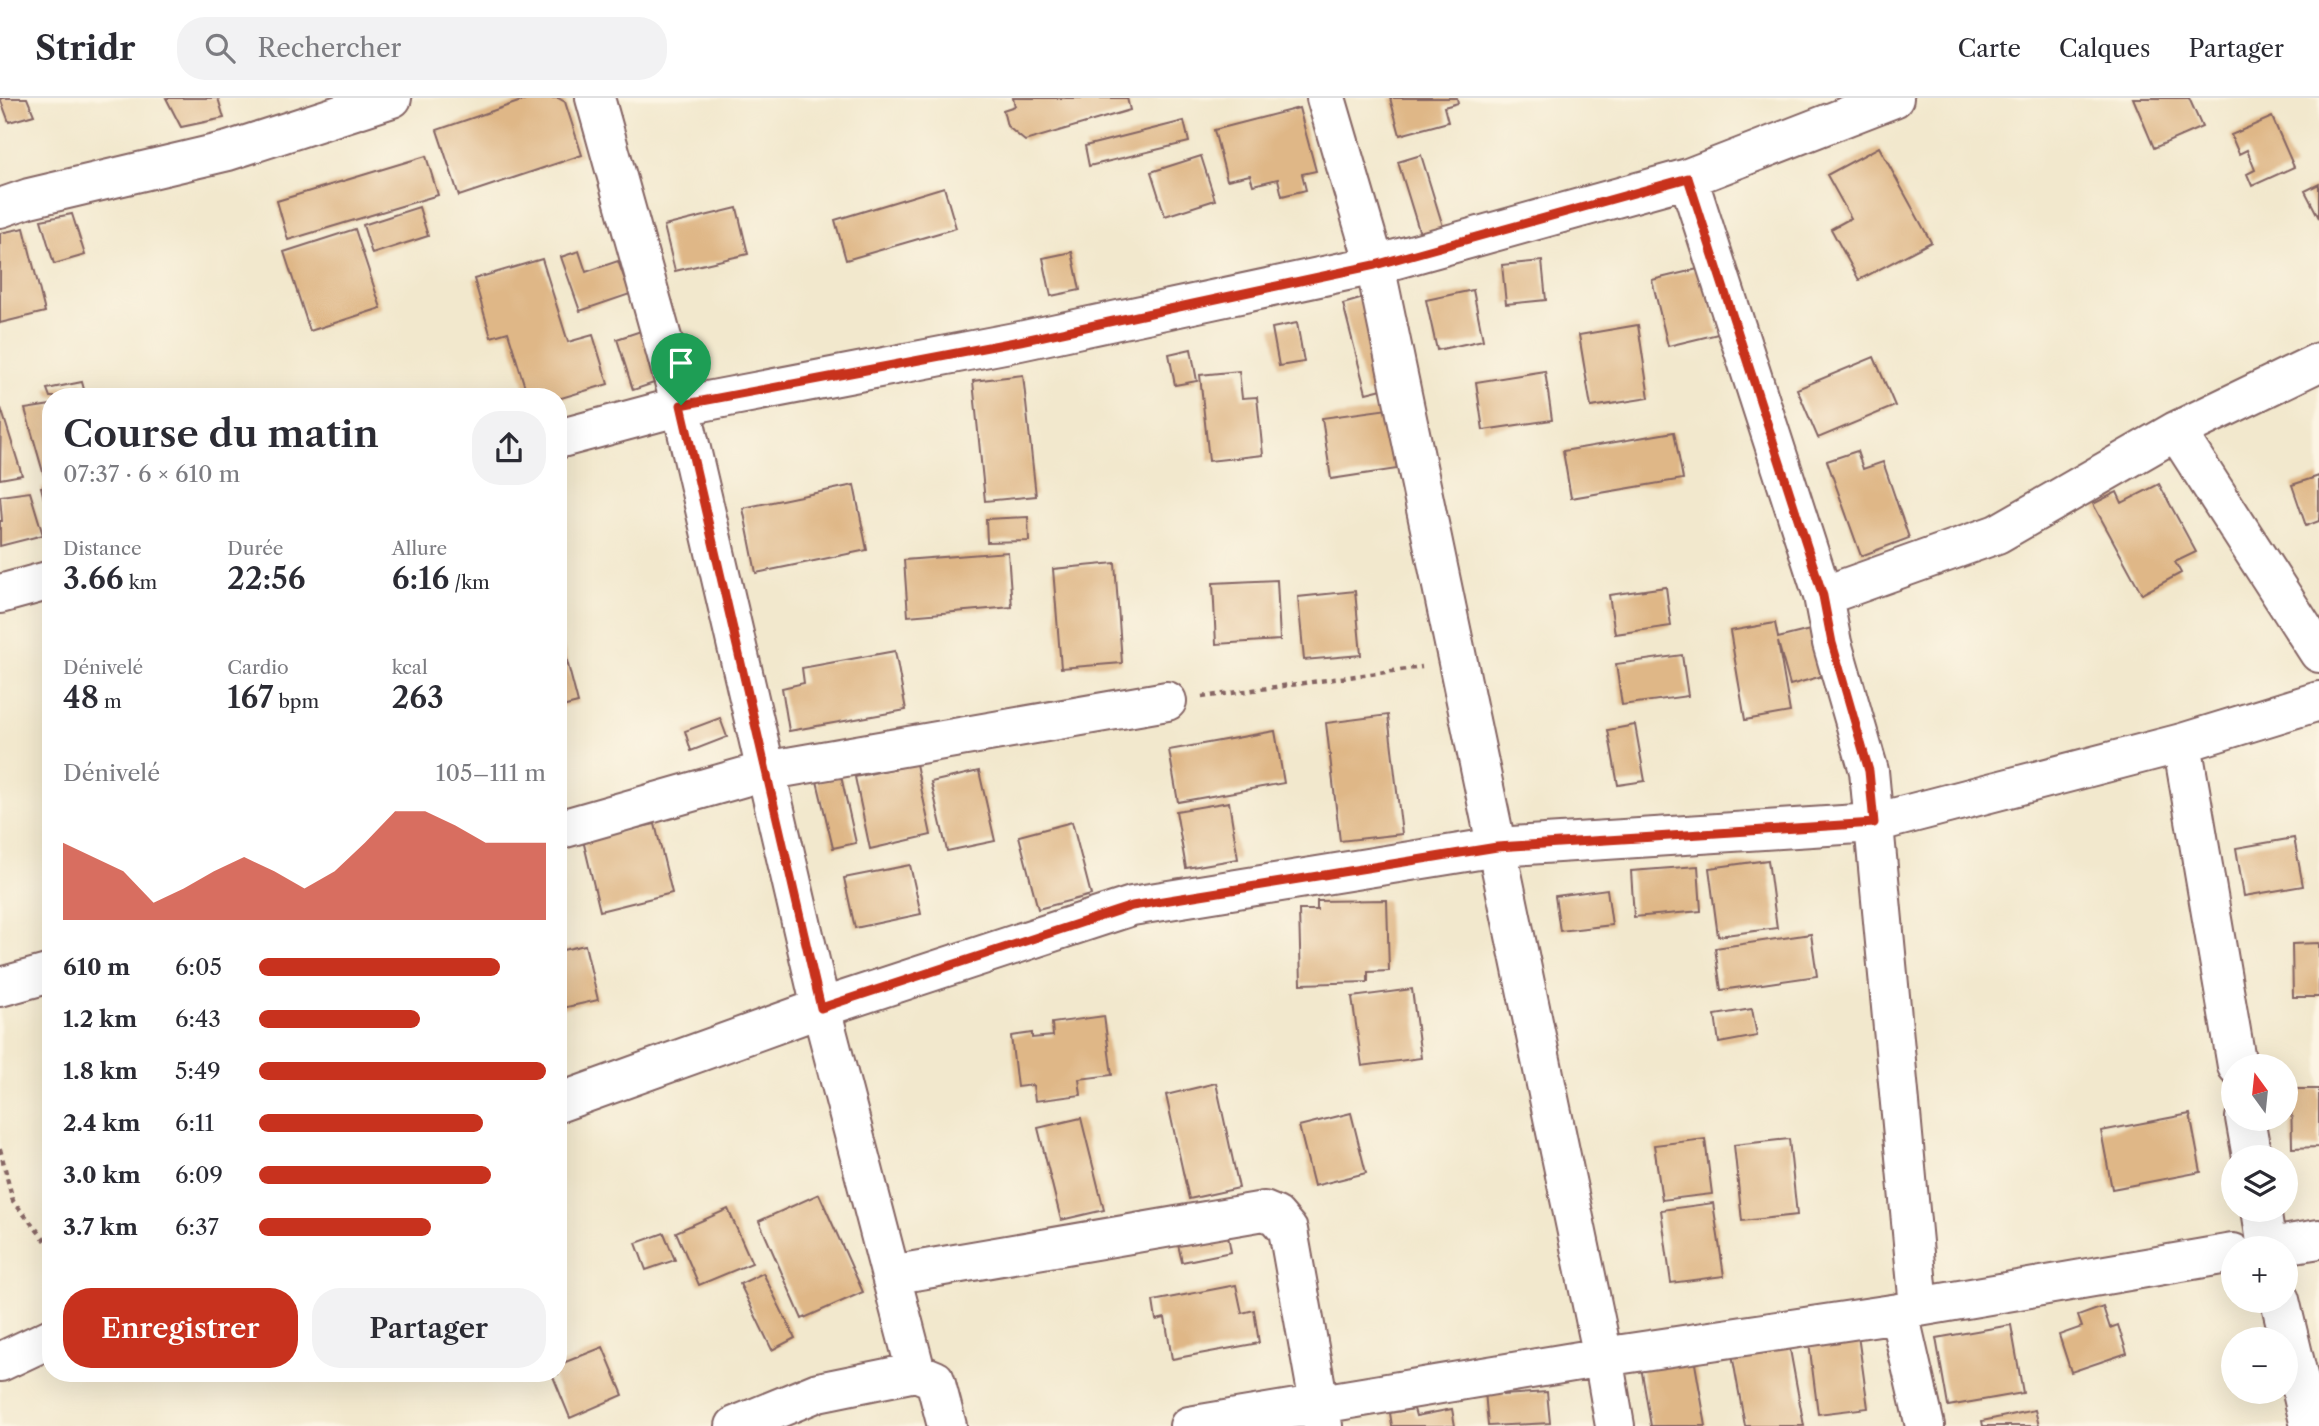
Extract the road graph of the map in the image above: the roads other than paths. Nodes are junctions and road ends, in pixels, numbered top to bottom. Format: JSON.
{"nodes":[{"id":1,"x":392,"y":98,"type":"edge"},
{"id":2,"x":595,"y":98,"type":"edge"},
{"id":3,"x":1326,"y":98,"type":"edge"},
{"id":4,"x":1894,"y":98,"type":"edge"},
{"id":5,"x":1688,"y":178,"type":"junction"},
{"id":6,"x":0,"y":208,"type":"edge"},
{"id":7,"x":1375,"y":265,"type":"junction"},
{"id":8,"x":2319,"y":362,"type":"edge"},
{"id":9,"x":681,"y":405,"type":"junction"},
{"id":10,"x":2176,"y":431,"type":"junction"},
{"id":11,"x":567,"y":437,"type":"edge"},
{"id":12,"x":42,"y":582,"type":"edge"},
{"id":13,"x":0,"y":594,"type":"edge"},
{"id":14,"x":1823,"y":596,"type":"junction"},
{"id":15,"x":2319,"y":653,"type":"edge"},
{"id":16,"x":1167,"y":701,"type":"road end"},
{"id":17,"x":2319,"y":701,"type":"edge"},
{"id":18,"x":2182,"y":743,"type":"junction"},
{"id":19,"x":765,"y":771,"type":"junction"},
{"id":20,"x":1874,"y":823,"type":"junction"},
{"id":21,"x":567,"y":827,"type":"edge"},
{"id":22,"x":1497,"y":847,"type":"junction"},
{"id":23,"x":42,"y":975,"type":"edge"},
{"id":24,"x":0,"y":987,"type":"edge"},
{"id":25,"x":821,"y":1008,"type":"junction"},
{"id":26,"x":2234,"y":1054,"type":"edge"},
{"id":27,"x":567,"y":1100,"type":"edge"},
{"id":28,"x":2319,"y":1239,"type":"edge"},
{"id":29,"x":2298,"y":1243,"type":"edge"},
{"id":30,"x":2221,"y":1255,"type":"edge"},
{"id":31,"x":891,"y":1275,"type":"junction"},
{"id":32,"x":1909,"y":1310,"type":"junction"},
{"id":33,"x":2283,"y":1313,"type":"edge"},
{"id":34,"x":42,"y":1342,"type":"edge"},
{"id":35,"x":1604,"y":1357,"type":"junction"},
{"id":36,"x":0,"y":1362,"type":"edge"},
{"id":37,"x":916,"y":1372,"type":"junction"},
{"id":38,"x":1320,"y":1416,"type":"edge"},
{"id":39,"x":735,"y":1426,"type":"edge"},
{"id":40,"x":947,"y":1426,"type":"edge"},
{"id":41,"x":1189,"y":1426,"type":"edge"},
{"id":42,"x":1615,"y":1426,"type":"edge"},
{"id":43,"x":1925,"y":1426,"type":"edge"},
{"id":44,"x":2311,"y":1426,"type":"edge"}],
"edges":[{"from":1,"to":6,"type":"street"},
{"from":2,"to":9,"type":"street"},
{"from":3,"to":7,"type":"street"},
{"from":4,"to":5,"type":"street"},
{"from":5,"to":7,"type":"street"},
{"from":5,"to":14,"type":"street"},
{"from":7,"to":9,"type":"street"},
{"from":7,"to":22,"type":"street"},
{"from":8,"to":10,"type":"street"},
{"from":9,"to":11,"type":"street"},
{"from":9,"to":19,"type":"street"},
{"from":10,"to":14,"type":"street"},
{"from":10,"to":15,"type":"street"},
{"from":12,"to":13,"type":"street"},
{"from":14,"to":20,"type":"street"},
{"from":16,"to":19,"type":"street"},
{"from":17,"to":18,"type":"street"},
{"from":18,"to":20,"type":"street"},
{"from":18,"to":26,"type":"street"},
{"from":19,"to":21,"type":"street"},
{"from":19,"to":25,"type":"street"},
{"from":20,"to":22,"type":"street"},
{"from":20,"to":32,"type":"street"},
{"from":22,"to":25,"type":"street"},
{"from":22,"to":35,"type":"street"},
{"from":23,"to":24,"type":"street"},
{"from":25,"to":27,"type":"street"},
{"from":25,"to":31,"type":"street"},
{"from":28,"to":29,"type":"street"},
{"from":30,"to":32,"type":"street"},
{"from":31,"to":37,"type":"street"},
{"from":31,"to":38,"type":"street"},
{"from":32,"to":35,"type":"street"},
{"from":32,"to":43,"type":"street"},
{"from":33,"to":44,"type":"street"},
{"from":34,"to":36,"type":"street"},
{"from":35,"to":38,"type":"street"},
{"from":35,"to":42,"type":"street"},
{"from":37,"to":39,"type":"street"},
{"from":37,"to":40,"type":"street"},
{"from":38,"to":41,"type":"street"}]}
